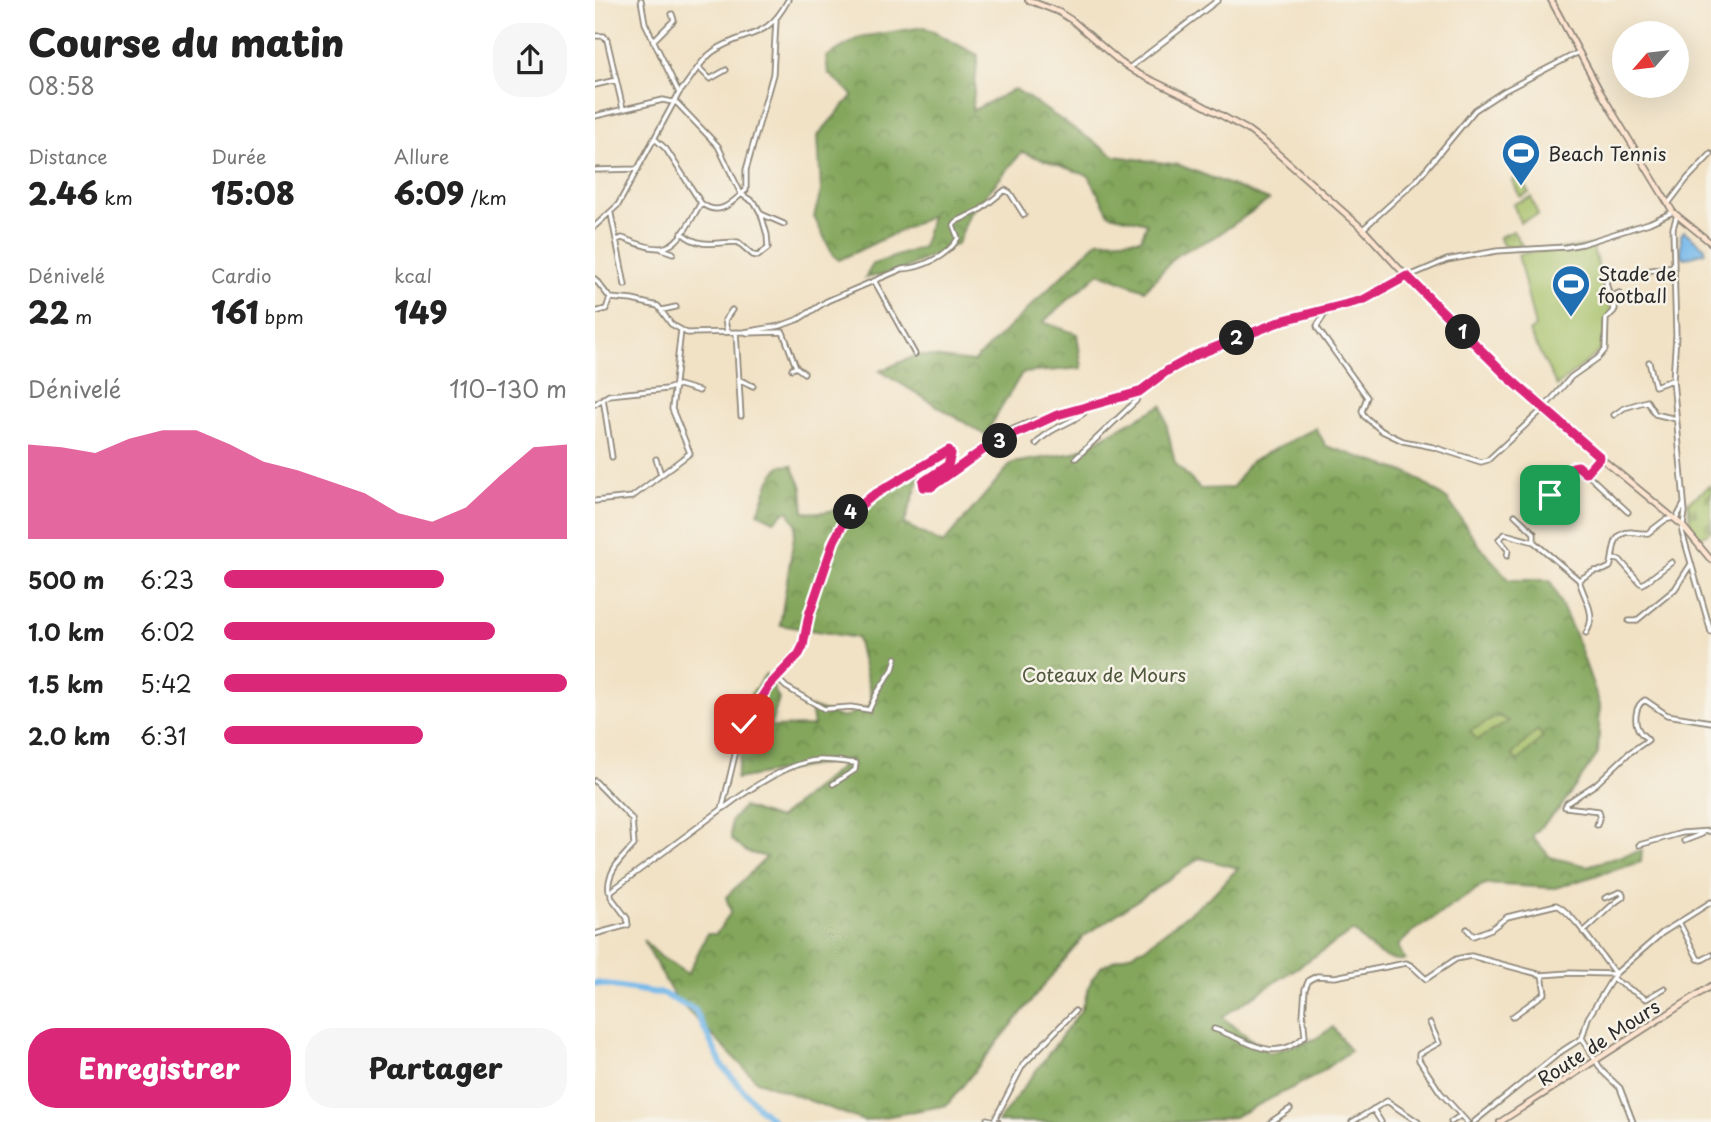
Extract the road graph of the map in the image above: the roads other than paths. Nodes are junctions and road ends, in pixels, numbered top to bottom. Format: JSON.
{"nodes":[{"id":1,"x":641,"y":0,"type":"edge"},
{"id":2,"x":788,"y":0,"type":"edge"},
{"id":3,"x":1028,"y":0,"type":"edge"},
{"id":4,"x":1218,"y":0,"type":"edge"},
{"id":5,"x":1551,"y":0,"type":"edge"},
{"id":6,"x":672,"y":14,"type":"dead end"},
{"id":7,"x":776,"y":20,"type":"junction"},
{"id":8,"x":595,"y":36,"type":"edge"},
{"id":9,"x":653,"y":40,"type":"junction"},
{"id":10,"x":1579,"y":52,"type":"junction"},
{"id":11,"x":699,"y":68,"type":"junction"},
{"id":12,"x":1129,"y":68,"type":"junction"},
{"id":13,"x":726,"y":70,"type":"dead end"},
{"id":14,"x":616,"y":80,"type":"junction"},
{"id":15,"x":595,"y":85,"type":"edge"},
{"id":16,"x":679,"y":93,"type":"junction"},
{"id":17,"x":675,"y":102,"type":"junction"},
{"id":18,"x":623,"y":109,"type":"junction"},
{"id":19,"x":595,"y":116,"type":"edge"},
{"id":20,"x":655,"y":139,"type":"junction"},
{"id":21,"x":1711,"y":154,"type":"edge"},
{"id":22,"x":639,"y":168,"type":"junction"},
{"id":23,"x":595,"y":170,"type":"edge"},
{"id":24,"x":741,"y":194,"type":"junction"},
{"id":25,"x":1668,"y":202,"type":"junction"},
{"id":26,"x":701,"y":203,"type":"junction"},
{"id":27,"x":611,"y":214,"type":"junction"},
{"id":28,"x":761,"y":214,"type":"junction"},
{"id":29,"x":1024,"y":215,"type":"dead end"},
{"id":30,"x":1677,"y":215,"type":"junction"},
{"id":31,"x":784,"y":224,"type":"dead end"},
{"id":32,"x":595,"y":226,"type":"edge"},
{"id":33,"x":1363,"y":229,"type":"junction"},
{"id":34,"x":682,"y":233,"type":"junction"},
{"id":35,"x":617,"y":240,"type":"junction"},
{"id":36,"x":1711,"y":243,"type":"edge"},
{"id":37,"x":660,"y":248,"type":"junction"},
{"id":38,"x":673,"y":253,"type":"dead end"},
{"id":39,"x":1674,"y":266,"type":"junction"},
{"id":40,"x":1407,"y":276,"type":"junction"},
{"id":41,"x":595,"y":279,"type":"edge"},
{"id":42,"x":874,"y":282,"type":"junction"},
{"id":43,"x":625,"y":285,"type":"dead end"},
{"id":44,"x":1619,"y":293,"type":"dead end"},
{"id":45,"x":610,"y":299,"type":"junction"},
{"id":46,"x":676,"y":307,"type":"dead end"},
{"id":47,"x":1328,"y":309,"type":"junction"},
{"id":48,"x":662,"y":310,"type":"junction"},
{"id":49,"x":732,"y":310,"type":"dead end"},
{"id":50,"x":1614,"y":311,"type":"junction"},
{"id":51,"x":595,"y":312,"type":"edge"},
{"id":52,"x":681,"y":330,"type":"junction"},
{"id":53,"x":727,"y":331,"type":"junction"},
{"id":54,"x":736,"y":332,"type":"junction"},
{"id":55,"x":744,"y":332,"type":"junction"},
{"id":56,"x":915,"y":354,"type":"dead end"},
{"id":57,"x":1649,"y":362,"type":"dead end"},
{"id":58,"x":804,"y":373,"type":"dead end"},
{"id":59,"x":739,"y":379,"type":"junction"},
{"id":60,"x":1673,"y":380,"type":"junction"},
{"id":61,"x":674,"y":386,"type":"junction"},
{"id":62,"x":754,"y":386,"type":"dead end"},
{"id":63,"x":699,"y":391,"type":"dead end"},
{"id":64,"x":1139,"y":392,"type":"junction"},
{"id":65,"x":603,"y":398,"type":"junction"},
{"id":66,"x":595,"y":404,"type":"edge"},
{"id":67,"x":1085,"y":407,"type":"junction"},
{"id":68,"x":1543,"y":409,"type":"junction"},
{"id":69,"x":1614,"y":415,"type":"dead end"},
{"id":70,"x":741,"y":416,"type":"dead end"},
{"id":71,"x":1676,"y":419,"type":"junction"},
{"id":72,"x":1043,"y":421,"type":"junction"},
{"id":73,"x":1000,"y":427,"type":"dead end"},
{"id":74,"x":1036,"y":444,"type":"dead end"},
{"id":75,"x":612,"y":457,"type":"dead end"},
{"id":76,"x":1600,"y":457,"type":"junction"},
{"id":77,"x":1076,"y":458,"type":"dead end"},
{"id":78,"x":656,"y":459,"type":"dead end"},
{"id":79,"x":1586,"y":473,"type":"junction"},
{"id":80,"x":661,"y":474,"type":"junction"},
{"id":81,"x":595,"y":501,"type":"edge"},
{"id":82,"x":1684,"y":502,"type":"junction"},
{"id":83,"x":1560,"y":505,"type":"dead end"},
{"id":84,"x":1664,"y":510,"type":"junction"},
{"id":85,"x":1628,"y":512,"type":"dead end"},
{"id":86,"x":1515,"y":515,"type":"dead end"},
{"id":87,"x":1675,"y":519,"type":"junction"},
{"id":88,"x":1662,"y":523,"type":"junction"},
{"id":89,"x":1682,"y":525,"type":"junction"},
{"id":90,"x":1534,"y":542,"type":"junction"},
{"id":91,"x":1507,"y":556,"type":"dead end"},
{"id":92,"x":1612,"y":559,"type":"junction"},
{"id":93,"x":1711,"y":560,"type":"edge"},
{"id":94,"x":1672,"y":562,"type":"dead end"},
{"id":95,"x":1691,"y":564,"type":"junction"},
{"id":96,"x":1579,"y":580,"type":"junction"},
{"id":97,"x":1629,"y":621,"type":"dead end"},
{"id":98,"x":1711,"y":632,"type":"edge"},
{"id":99,"x":1586,"y":633,"type":"dead end"},
{"id":100,"x":896,"y":658,"type":"dead end"},
{"id":101,"x":777,"y":678,"type":"junction"},
{"id":102,"x":1711,"y":722,"type":"edge"},
{"id":103,"x":595,"y":781,"type":"edge"},
{"id":104,"x":833,"y":784,"type":"dead end"},
{"id":105,"x":722,"y":809,"type":"junction"},
{"id":106,"x":1597,"y":825,"type":"dead end"},
{"id":107,"x":1709,"y":831,"type":"edge"},
{"id":108,"x":1684,"y":841,"type":"dead end"},
{"id":109,"x":1639,"y":845,"type":"dead end"},
{"id":110,"x":610,"y":893,"type":"junction"},
{"id":111,"x":1605,"y":898,"type":"dead end"},
{"id":112,"x":1711,"y":904,"type":"edge"},
{"id":113,"x":1679,"y":922,"type":"junction"},
{"id":114,"x":1467,"y":929,"type":"dead end"},
{"id":115,"x":1583,"y":932,"type":"junction"},
{"id":116,"x":595,"y":934,"type":"edge"},
{"id":117,"x":1711,"y":955,"type":"edge"},
{"id":118,"x":1542,"y":975,"type":"junction"},
{"id":119,"x":1614,"y":976,"type":"junction"},
{"id":120,"x":1711,"y":986,"type":"edge"},
{"id":121,"x":1665,"y":988,"type":"dead end"},
{"id":122,"x":1075,"y":1011,"type":"dead end"},
{"id":123,"x":1512,"y":1017,"type":"dead end"},
{"id":124,"x":1430,"y":1023,"type":"dead end"},
{"id":125,"x":1214,"y":1029,"type":"dead end"},
{"id":126,"x":1582,"y":1038,"type":"junction"},
{"id":127,"x":1595,"y":1060,"type":"junction"},
{"id":128,"x":1290,"y":1109,"type":"dead end"},
{"id":129,"x":1373,"y":1110,"type":"junction"},
{"id":130,"x":1461,"y":1116,"type":"junction"},
{"id":131,"x":987,"y":1119,"type":"dead end"},
{"id":132,"x":996,"y":1121,"type":"edge"},
{"id":133,"x":1271,"y":1122,"type":"edge"},
{"id":134,"x":1353,"y":1122,"type":"edge"},
{"id":135,"x":1381,"y":1122,"type":"edge"},
{"id":136,"x":1417,"y":1122,"type":"edge"},
{"id":137,"x":1451,"y":1122,"type":"edge"},
{"id":138,"x":1467,"y":1122,"type":"edge"},
{"id":139,"x":1474,"y":1122,"type":"edge"},
{"id":140,"x":1500,"y":1122,"type":"edge"},
{"id":141,"x":1633,"y":1122,"type":"edge"}],
"edges":[{"from":1,"to":9,"type":"street"},
{"from":2,"to":7,"type":"street"},
{"from":3,"to":12,"type":"street"},
{"from":4,"to":12,"type":"street"},
{"from":5,"to":10,"type":"street"},
{"from":6,"to":9,"type":"street"},
{"from":7,"to":11,"type":"street"},
{"from":7,"to":24,"type":"street"},
{"from":8,"to":14,"type":"street"},
{"from":9,"to":16,"type":"street"},
{"from":10,"to":25,"type":"street"},
{"from":10,"to":33,"type":"street"},
{"from":11,"to":13,"type":"street"},
{"from":11,"to":16,"type":"street"},
{"from":12,"to":33,"type":"street"},
{"from":14,"to":15,"type":"street"},
{"from":14,"to":18,"type":"street"},
{"from":16,"to":17,"type":"street"},
{"from":17,"to":18,"type":"street"},
{"from":17,"to":20,"type":"street"},
{"from":17,"to":24,"type":"street"},
{"from":18,"to":19,"type":"street"},
{"from":20,"to":22,"type":"street"},
{"from":20,"to":26,"type":"street"},
{"from":21,"to":25,"type":"street"},
{"from":22,"to":23,"type":"street"},
{"from":22,"to":27,"type":"street"},
{"from":24,"to":26,"type":"street"},
{"from":24,"to":28,"type":"street"},
{"from":25,"to":30,"type":"street"},
{"from":26,"to":34,"type":"street"},
{"from":27,"to":32,"type":"street"},
{"from":27,"to":35,"type":"street"},
{"from":28,"to":31,"type":"street"},
{"from":28,"to":34,"type":"street"},
{"from":29,"to":42,"type":"street"},
{"from":30,"to":36,"type":"street"},
{"from":30,"to":39,"type":"street"},
{"from":30,"to":40,"type":"street"},
{"from":33,"to":40,"type":"street"},
{"from":34,"to":37,"type":"street"},
{"from":35,"to":37,"type":"street"},
{"from":35,"to":43,"type":"street"},
{"from":37,"to":38,"type":"street"},
{"from":39,"to":50,"type":"street"},
{"from":39,"to":60,"type":"street"},
{"from":40,"to":47,"type":"street"},
{"from":40,"to":68,"type":"street"},
{"from":41,"to":45,"type":"street"},
{"from":42,"to":55,"type":"street"},
{"from":42,"to":56,"type":"street"},
{"from":44,"to":50,"type":"street"},
{"from":45,"to":48,"type":"street"},
{"from":45,"to":51,"type":"street"},
{"from":46,"to":48,"type":"street"},
{"from":47,"to":64,"type":"street"},
{"from":47,"to":68,"type":"street"},
{"from":48,"to":52,"type":"street"},
{"from":49,"to":53,"type":"street"},
{"from":50,"to":68,"type":"street"},
{"from":52,"to":53,"type":"street"},
{"from":52,"to":61,"type":"street"},
{"from":53,"to":54,"type":"street"},
{"from":54,"to":55,"type":"street"},
{"from":54,"to":59,"type":"street"},
{"from":55,"to":58,"type":"street"},
{"from":57,"to":60,"type":"street"},
{"from":59,"to":62,"type":"street"},
{"from":59,"to":70,"type":"street"},
{"from":60,"to":71,"type":"street"},
{"from":61,"to":63,"type":"street"},
{"from":61,"to":65,"type":"street"},
{"from":61,"to":80,"type":"street"},
{"from":64,"to":67,"type":"street"},
{"from":64,"to":77,"type":"street"},
{"from":65,"to":66,"type":"street"},
{"from":65,"to":75,"type":"street"},
{"from":67,"to":72,"type":"street"},
{"from":67,"to":74,"type":"street"},
{"from":68,"to":76,"type":"street"},
{"from":69,"to":71,"type":"street"},
{"from":71,"to":82,"type":"street"},
{"from":72,"to":73,"type":"street"},
{"from":72,"to":101,"type":"street"},
{"from":76,"to":79,"type":"street"},
{"from":76,"to":84,"type":"street"},
{"from":78,"to":80,"type":"street"},
{"from":79,"to":83,"type":"street"},
{"from":79,"to":85,"type":"street"},
{"from":80,"to":81,"type":"street"},
{"from":82,"to":87,"type":"street"},
{"from":82,"to":89,"type":"street"},
{"from":84,"to":87,"type":"street"},
{"from":84,"to":88,"type":"street"},
{"from":86,"to":90,"type":"street"},
{"from":87,"to":88,"type":"street"},
{"from":87,"to":89,"type":"street"},
{"from":88,"to":92,"type":"street"},
{"from":89,"to":93,"type":"street"},
{"from":89,"to":95,"type":"street"},
{"from":90,"to":91,"type":"street"},
{"from":90,"to":96,"type":"street"},
{"from":92,"to":94,"type":"street"},
{"from":92,"to":96,"type":"street"},
{"from":95,"to":97,"type":"street"},
{"from":95,"to":98,"type":"street"},
{"from":96,"to":99,"type":"street"},
{"from":100,"to":101,"type":"street"},
{"from":101,"to":105,"type":"street"},
{"from":102,"to":106,"type":"street"},
{"from":103,"to":110,"type":"street"},
{"from":104,"to":105,"type":"street"},
{"from":105,"to":110,"type":"street"},
{"from":107,"to":108,"type":"street"},
{"from":107,"to":109,"type":"street"},
{"from":110,"to":116,"type":"street"},
{"from":111,"to":115,"type":"street"},
{"from":112,"to":113,"type":"street"},
{"from":113,"to":117,"type":"street"},
{"from":113,"to":119,"type":"street"},
{"from":114,"to":115,"type":"street"},
{"from":115,"to":119,"type":"street"},
{"from":118,"to":119,"type":"street"},
{"from":118,"to":123,"type":"street"},
{"from":118,"to":125,"type":"street"},
{"from":119,"to":121,"type":"street"},
{"from":119,"to":126,"type":"street"},
{"from":120,"to":127,"type":"street","name":"Route de Mours"},
{"from":122,"to":132,"type":"street"},
{"from":124,"to":130,"type":"street"},
{"from":126,"to":127,"type":"street"},
{"from":126,"to":139,"type":"street"},
{"from":127,"to":140,"type":"street","name":"Route de Mours"},
{"from":127,"to":141,"type":"street"},
{"from":128,"to":133,"type":"street"},
{"from":129,"to":134,"type":"street"},
{"from":129,"to":135,"type":"street"},
{"from":129,"to":136,"type":"street"},
{"from":130,"to":137,"type":"street"},
{"from":130,"to":138,"type":"street"},
{"from":131,"to":132,"type":"street"}]}
